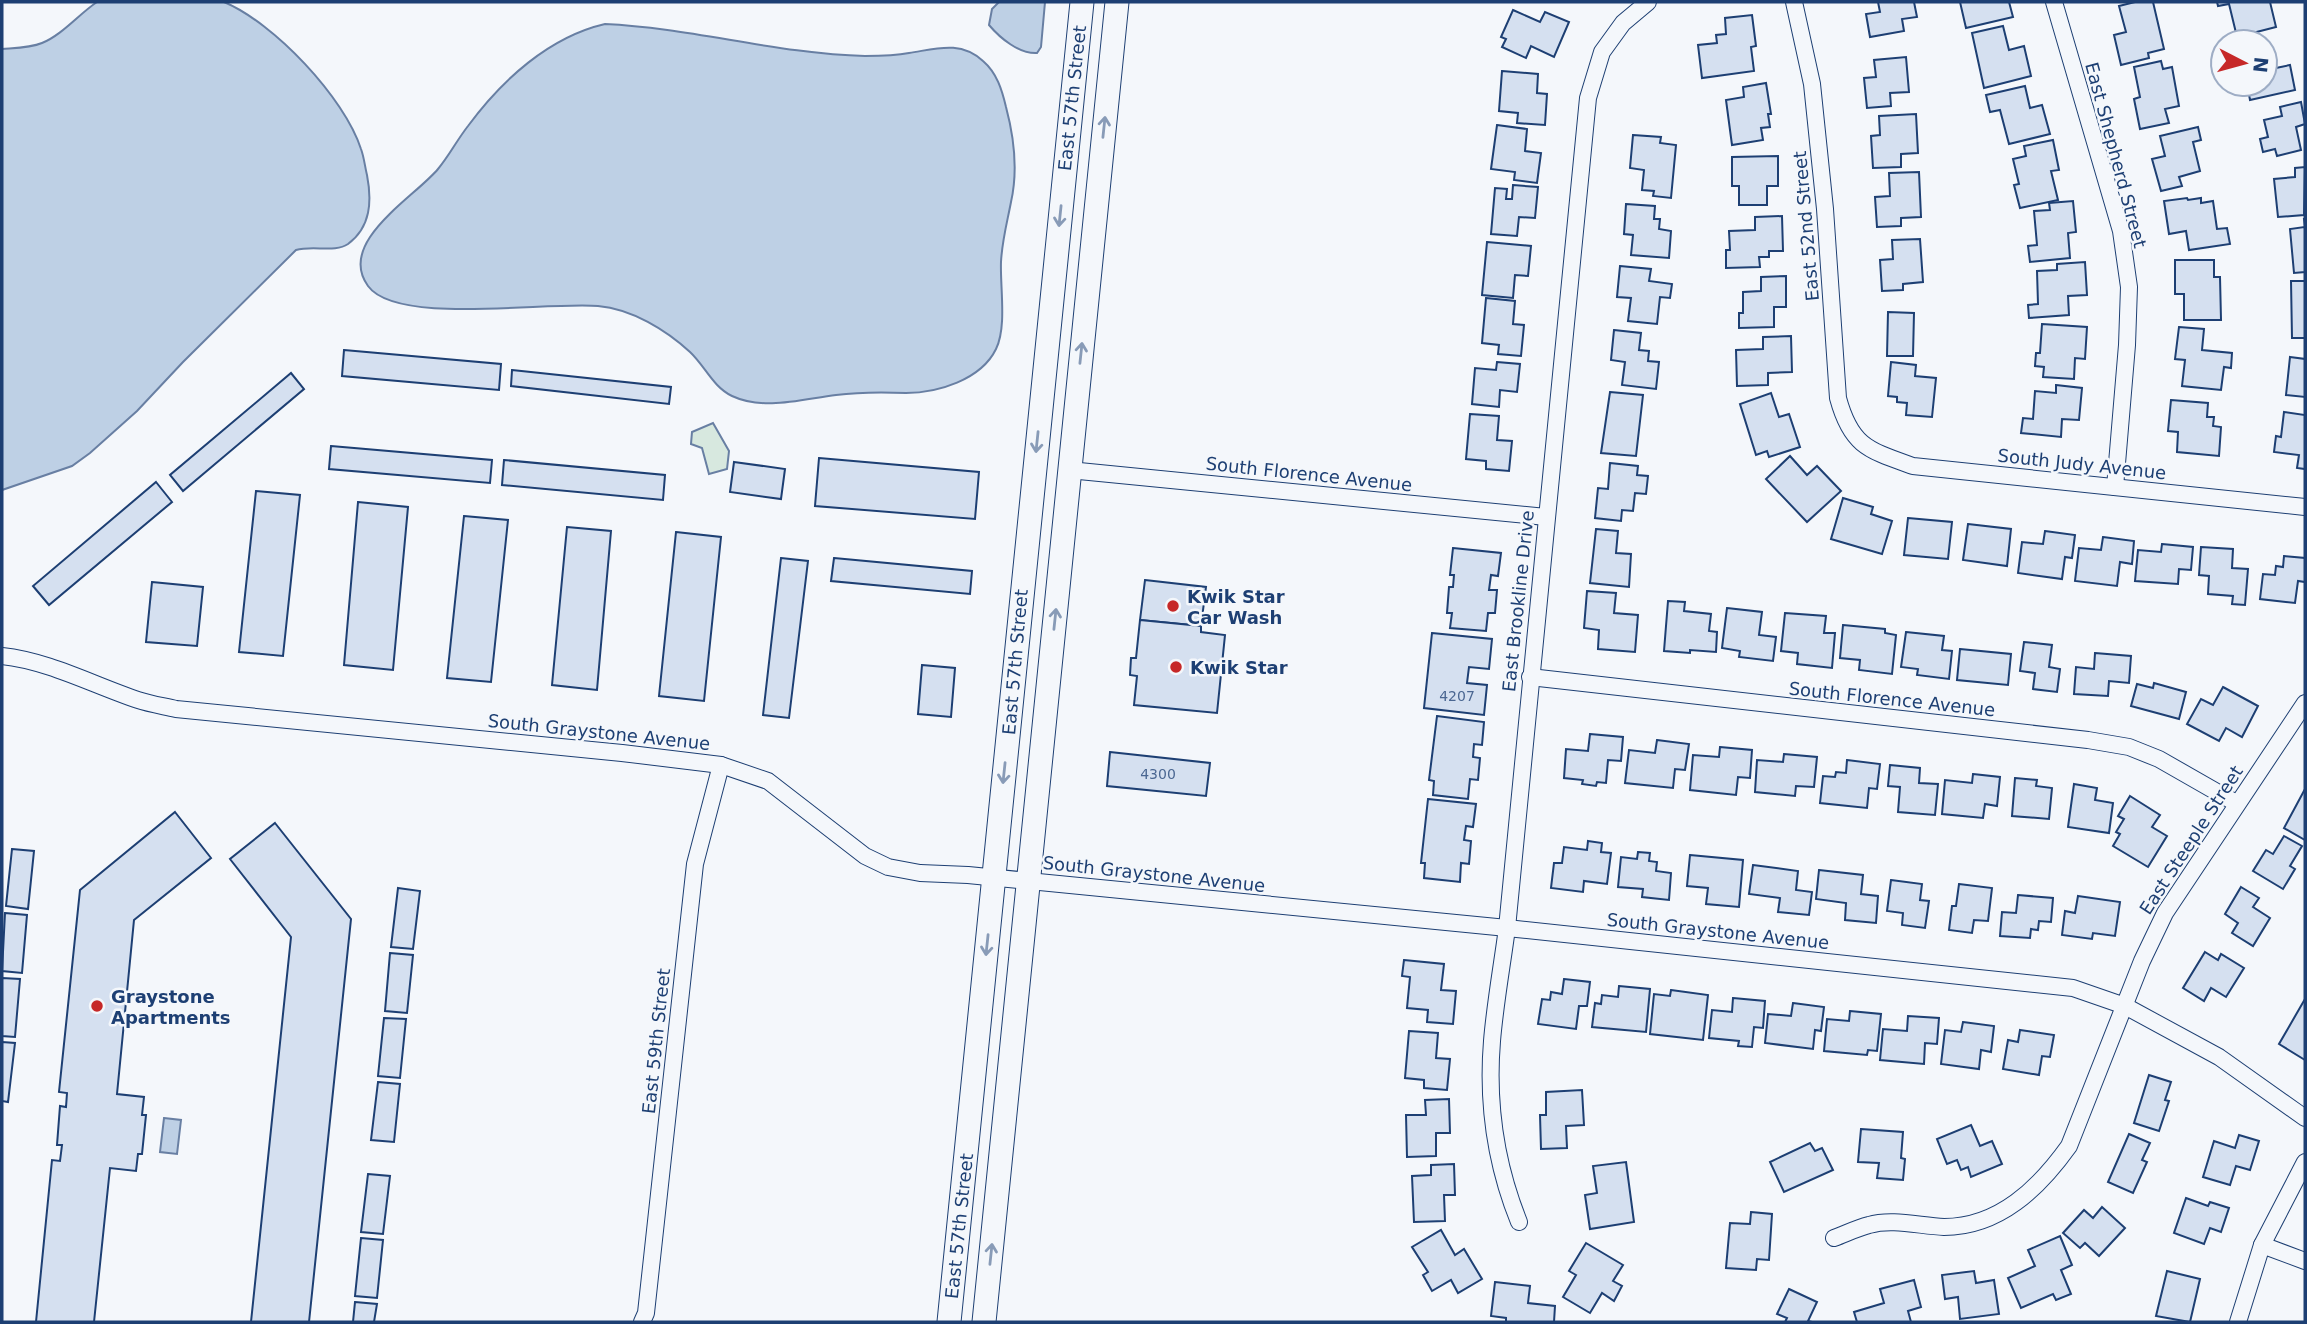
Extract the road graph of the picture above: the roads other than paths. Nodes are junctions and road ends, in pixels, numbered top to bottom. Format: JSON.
{"nodes":[{"id":1,"x":1082,"y":2,"type":"edge"},
{"id":2,"x":1117,"y":2,"type":"edge"},
{"id":3,"x":1648,"y":2,"type":"edge"},
{"id":4,"x":1794,"y":2,"type":"edge"},
{"id":5,"x":2054,"y":2,"type":"edge"},
{"id":6,"x":1860,"y":443,"type":"joint"},
{"id":7,"x":1069,"y":470,"type":"junction"},
{"id":8,"x":2115,"y":487,"type":"junction"},
{"id":9,"x":2305,"y":508,"type":"edge"},
{"id":10,"x":1546,"y":517,"type":"junction"},
{"id":11,"x":2,"y":656,"type":"edge"},
{"id":12,"x":1530,"y":677,"type":"junction"},
{"id":13,"x":2305,"y":703,"type":"edge"},
{"id":14,"x":721,"y":765,"type":"junction"},
{"id":15,"x":2236,"y":803,"type":"junction"},
{"id":16,"x":994,"y":877,"type":"junction"},
{"id":17,"x":1029,"y":881,"type":"junction"},
{"id":18,"x":1507,"y":928,"type":"junction"},
{"id":19,"x":2124,"y":1006,"type":"junction"},
{"id":20,"x":2305,"y":1118,"type":"edge"},
{"id":21,"x":2305,"y":1162,"type":"edge"},
{"id":22,"x":1519,"y":1222,"type":"dead end"},
{"id":23,"x":1834,"y":1238,"type":"dead end"},
{"id":24,"x":2262,"y":1245,"type":"junction"},
{"id":25,"x":2305,"y":1261,"type":"edge"},
{"id":26,"x":642,"y":1322,"type":"edge"},
{"id":27,"x":949,"y":1322,"type":"edge"},
{"id":28,"x":984,"y":1322,"type":"edge"},
{"id":29,"x":2238,"y":1322,"type":"edge"}],
"edges":[{"from":1,"to":16,"type":"main road","name":"East 57th Street","one_way":true},
{"from":7,"to":2,"type":"main road","name":"East 57th Street","one_way":true},
{"from":3,"to":10,"type":"street","name":"East Brookline Drive"},
{"from":4,"to":6,"type":"street","name":"East 52nd Street"},
{"from":5,"to":8,"type":"street","name":"East Shepherd Street"},
{"from":6,"to":8,"type":"street","name":"South Judy Avenue"},
{"from":7,"to":10,"type":"street","name":"South Florence Avenue"},
{"from":17,"to":7,"type":"main road","name":"East 57th Street","one_way":true},
{"from":8,"to":9,"type":"street","name":"South Judy Avenue"},
{"from":10,"to":12,"type":"street","name":"East Brookline Drive"},
{"from":11,"to":14,"type":"street","name":"South Graystone Avenue"},
{"from":12,"to":15,"type":"street","name":"South Florence Avenue"},
{"from":12,"to":18,"type":"street","name":"East Brookline Drive"},
{"from":13,"to":15,"type":"street","name":"East Steeple Street"},
{"from":14,"to":16,"type":"street","name":"South Graystone Avenue"},
{"from":14,"to":26,"type":"street","name":"East 59th Street"},
{"from":15,"to":19,"type":"street","name":"East Steeple Street"},
{"from":16,"to":17,"type":"street","name":"South Graystone Avenue"},
{"from":16,"to":27,"type":"main road","name":"East 57th Street","one_way":true},
{"from":17,"to":18,"type":"street","name":"South Graystone Avenue"},
{"from":28,"to":17,"type":"main road","name":"East 57th Street","one_way":true},
{"from":18,"to":19,"type":"street","name":"South Graystone Avenue"},
{"from":18,"to":22,"type":"street","name":"East Brookline Drive"},
{"from":19,"to":20,"type":"street","name":"South Graystone Avenue"},
{"from":19,"to":23,"type":"street","name":"East Steeple Street"},
{"from":21,"to":24,"type":"street"},
{"from":24,"to":25,"type":"street"},
{"from":24,"to":29,"type":"street"}]}
